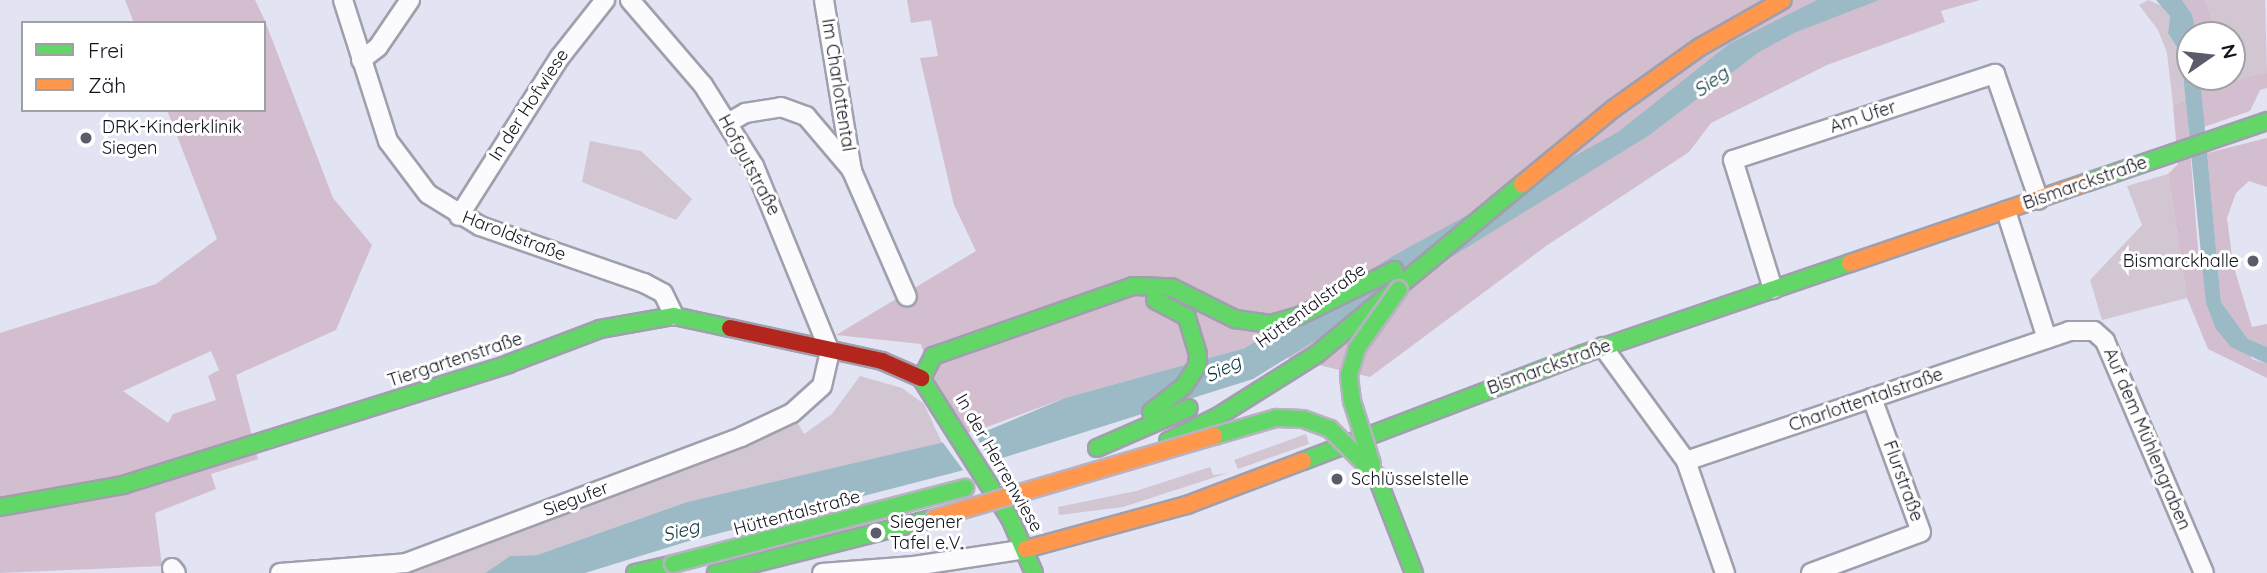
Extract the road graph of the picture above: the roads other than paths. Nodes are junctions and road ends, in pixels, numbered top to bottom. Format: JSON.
{"nodes":[{"id":1,"x":343,"y":0,"type":"edge"},
{"id":2,"x":410,"y":0,"type":"edge"},
{"id":3,"x":605,"y":0,"type":"edge"},
{"id":4,"x":630,"y":0,"type":"edge"},
{"id":5,"x":824,"y":0,"type":"edge"},
{"id":6,"x":1783,"y":0,"type":"edge"},
{"id":7,"x":361,"y":60,"type":"junction"},
{"id":8,"x":2267,"y":121,"type":"edge"},
{"id":9,"x":728,"y":123,"type":"junction"},
{"id":10,"x":852,"y":171,"type":"junction"},
{"id":11,"x":2039,"y":200,"type":"junction"},
{"id":12,"x":2006,"y":211,"type":"junction"},
{"id":13,"x":459,"y":215,"type":"junction"},
{"id":14,"x":1455,"y":216,"type":"dead end"},
{"id":15,"x":1394,"y":270,"type":"junction"},
{"id":16,"x":1399,"y":289,"type":"junction"},
{"id":17,"x":1773,"y":289,"type":"junction"},
{"id":18,"x":907,"y":297,"type":"dead end"},
{"id":19,"x":674,"y":316,"type":"junction"},
{"id":20,"x":1325,"y":322,"type":"dead end"},
{"id":21,"x":2069,"y":331,"type":"joint"},
{"id":22,"x":2047,"y":338,"type":"junction"},
{"id":23,"x":1603,"y":347,"type":"junction"},
{"id":24,"x":830,"y":352,"type":"junction"},
{"id":25,"x":922,"y":378,"type":"junction"},
{"id":26,"x":1207,"y":398,"type":"dead end"},
{"id":27,"x":1872,"y":398,"type":"junction"},
{"id":28,"x":1369,"y":435,"type":"junction"},
{"id":29,"x":1124,"y":460,"type":"junction"},
{"id":30,"x":1686,"y":461,"type":"junction"},
{"id":31,"x":1010,"y":475,"type":"dead end"},
{"id":32,"x":1376,"y":475,"type":"junction"},
{"id":33,"x":0,"y":506,"type":"edge"},
{"id":34,"x":1026,"y":549,"type":"junction"},
{"id":35,"x":855,"y":572,"type":"edge"},
{"id":36,"x":280,"y":573,"type":"edge"},
{"id":37,"x":635,"y":573,"type":"edge"},
{"id":38,"x":716,"y":573,"type":"edge"},
{"id":39,"x":822,"y":573,"type":"edge"},
{"id":40,"x":1034,"y":573,"type":"edge"},
{"id":41,"x":1414,"y":573,"type":"edge"},
{"id":42,"x":1423,"y":573,"type":"edge"},
{"id":43,"x":1725,"y":573,"type":"edge"},
{"id":44,"x":1811,"y":573,"type":"edge"},
{"id":45,"x":2204,"y":573,"type":"edge"}],
"edges":[{"from":1,"to":7,"type":"street","name":"Haroldstraße"},
{"from":2,"to":7,"type":"street"},
{"from":3,"to":13,"type":"street","name":"In der Hofwiese"},
{"from":4,"to":9,"type":"street","name":"Hofgutstraße"},
{"from":5,"to":10,"type":"street","name":"Im Charlottental"},
{"from":6,"to":16,"type":"main road"},
{"from":7,"to":13,"type":"street","name":"Haroldstraße"},
{"from":8,"to":11,"type":"main road","name":"Bismarckstraße"},
{"from":9,"to":10,"type":"street","name":"Im Charlottental"},
{"from":9,"to":24,"type":"street","name":"Hofgutstraße"},
{"from":10,"to":18,"type":"street","name":"Im Charlottental"},
{"from":11,"to":12,"type":"main road","name":"Bismarckstraße"},
{"from":11,"to":17,"type":"street","name":"Am Ufer"},
{"from":12,"to":17,"type":"main road","name":"Bismarckstraße"},
{"from":12,"to":22,"type":"street"},
{"from":13,"to":19,"type":"street","name":"Haroldstraße"},
{"from":14,"to":15,"type":"main road","name":"Hüttentalstraße"},
{"from":15,"to":20,"type":"main road","name":"Hüttentalstraße"},
{"from":15,"to":25,"type":"main road"},
{"from":16,"to":29,"type":"main road","bridge":true},
{"from":16,"to":32,"type":"main road","bridge":true},
{"from":17,"to":23,"type":"main road","name":"Bismarckstraße"},
{"from":19,"to":24,"type":"main road","name":"Tiergartenstraße"},
{"from":19,"to":33,"type":"main road","name":"Tiergartenstraße"},
{"from":21,"to":22,"type":"street","name":"Charlottentalstraße"},
{"from":21,"to":45,"type":"street","name":"Auf dem Mühlengraben"},
{"from":22,"to":27,"type":"street","name":"Charlottentalstraße"},
{"from":23,"to":28,"type":"main road","name":"Bismarckstraße"},
{"from":23,"to":30,"type":"street"},
{"from":24,"to":25,"type":"main road","name":"Tiergartenstraße"},
{"from":24,"to":36,"type":"street","name":"Siegufer"},
{"from":25,"to":26,"type":"main road"},
{"from":25,"to":34,"type":"main road","name":"In der Herrenwiese"},
{"from":27,"to":30,"type":"street","name":"Charlottentalstraße"},
{"from":27,"to":44,"type":"street","name":"Flurstraße"},
{"from":28,"to":34,"type":"main road","name":"Bismarckstraße"},
{"from":28,"to":42,"type":"street"},
{"from":29,"to":32,"type":"main road","bridge":true},
{"from":29,"to":38,"type":"main road","bridge":true},
{"from":30,"to":43,"type":"street"},
{"from":31,"to":37,"type":"main road","name":"Hüttentalstraße","bridge":true},
{"from":32,"to":41,"type":"main road"},
{"from":34,"to":35,"type":"street","name":"Bismarckstraße"},
{"from":34,"to":40,"type":"main road","name":"In der Herrenwiese"},
{"from":35,"to":39,"type":"street","name":"Bismarckstraße"}]}
